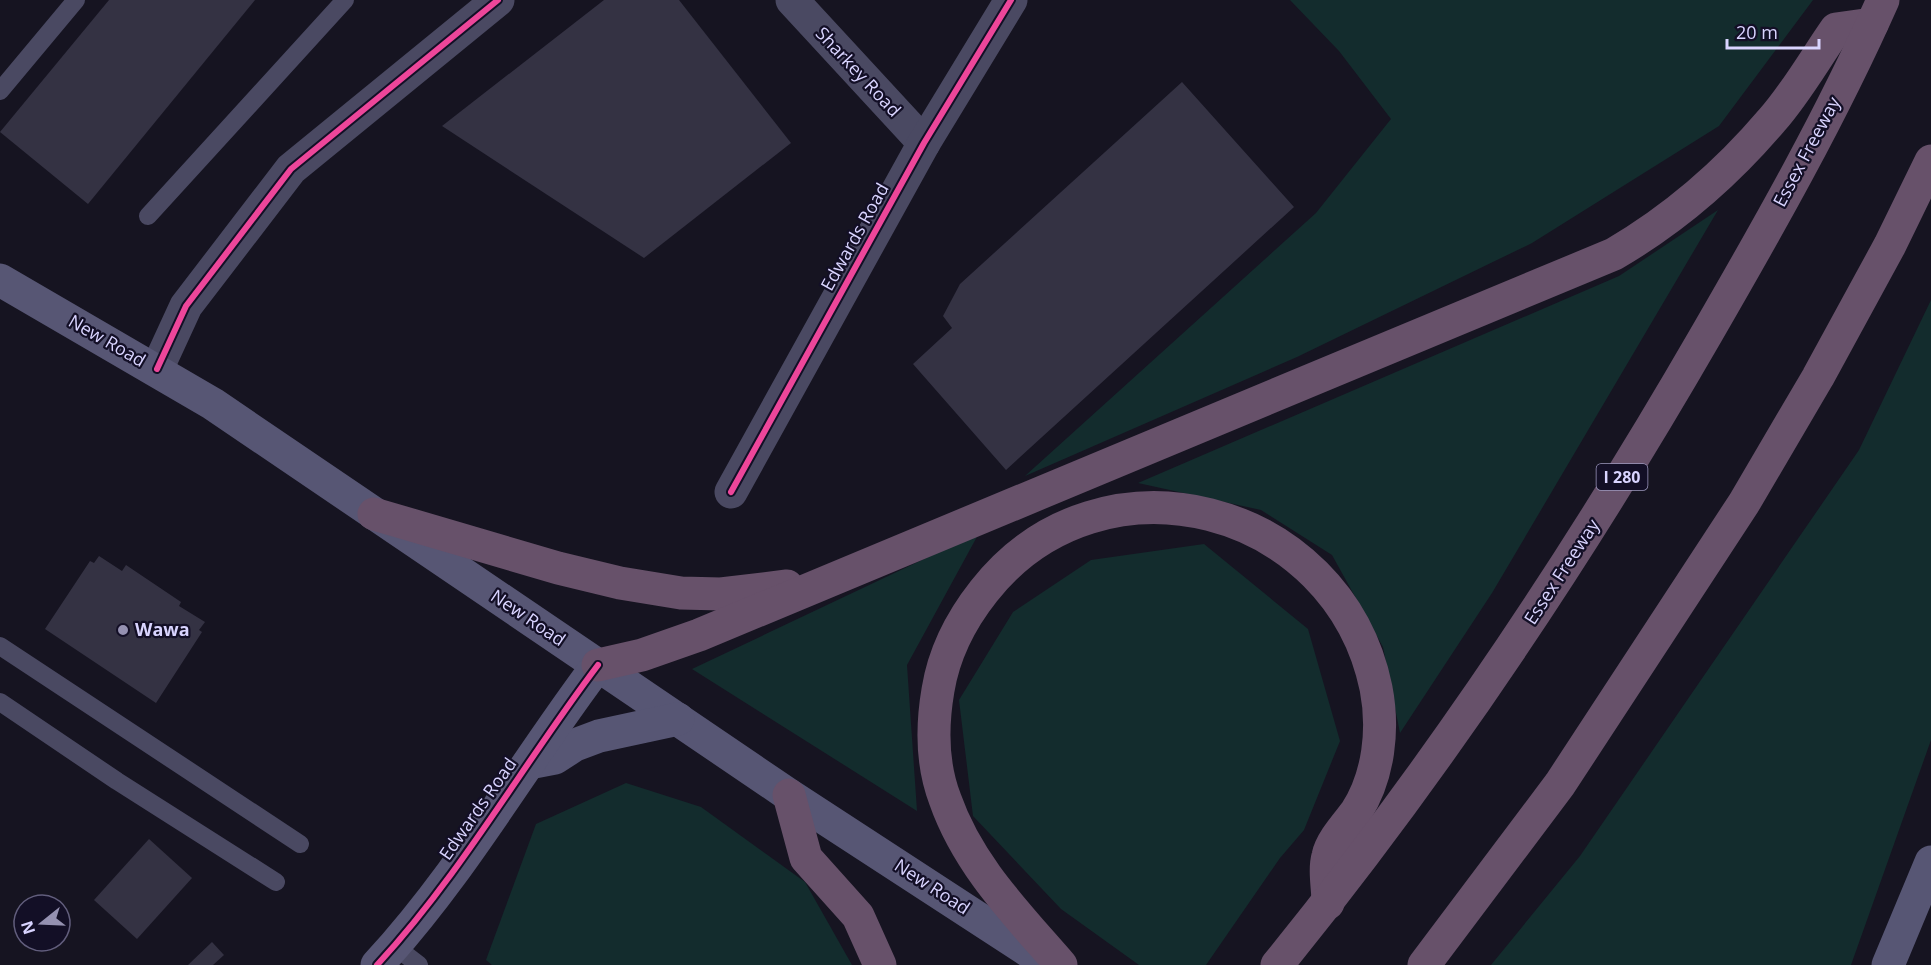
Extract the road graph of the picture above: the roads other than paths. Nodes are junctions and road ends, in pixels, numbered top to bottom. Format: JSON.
{"nodes":[{"id":1,"x":76,"y":0,"type":"edge"},
{"id":2,"x":345,"y":0,"type":"edge"},
{"id":3,"x":498,"y":0,"type":"edge"},
{"id":4,"x":792,"y":0,"type":"edge"},
{"id":5,"x":1008,"y":1,"type":"edge"},
{"id":6,"x":1878,"y":12,"type":"edge"},
{"id":7,"x":0,"y":91,"type":"edge"},
{"id":8,"x":924,"y":143,"type":"junction"},
{"id":9,"x":1931,"y":161,"type":"edge"},
{"id":10,"x":148,"y":216,"type":"dead end"},
{"id":11,"x":0,"y":280,"type":"edge"},
{"id":12,"x":157,"y":369,"type":"junction"},
{"id":13,"x":730,"y":492,"type":"dead end"},
{"id":14,"x":374,"y":514,"type":"junction"},
{"id":15,"x":867,"y":565,"type":"junction"},
{"id":16,"x":0,"y":645,"type":"edge"},
{"id":17,"x":598,"y":665,"type":"junction"},
{"id":18,"x":0,"y":702,"type":"edge"},
{"id":19,"x":678,"y":719,"type":"junction"},
{"id":20,"x":529,"y":763,"type":"junction"},
{"id":21,"x":789,"y":795,"type":"junction"},
{"id":22,"x":300,"y":844,"type":"dead end"},
{"id":23,"x":1931,"y":862,"type":"edge"},
{"id":24,"x":276,"y":882,"type":"dead end"},
{"id":25,"x":1328,"y":903,"type":"junction"},
{"id":26,"x":1931,"y":908,"type":"edge"},
{"id":27,"x":385,"y":955,"type":"edge"},
{"id":28,"x":419,"y":965,"type":"edge"},
{"id":29,"x":880,"y":965,"type":"edge"},
{"id":30,"x":1050,"y":965,"type":"edge"},
{"id":31,"x":1061,"y":965,"type":"edge"},
{"id":32,"x":1277,"y":965,"type":"edge"},
{"id":33,"x":1424,"y":965,"type":"edge"},
{"id":34,"x":1889,"y":965,"type":"edge"}],
"edges":[{"from":1,"to":7,"type":"lane"},
{"from":2,"to":10,"type":"lane"},
{"from":3,"to":12,"type":"street"},
{"from":4,"to":8,"type":"street","name":"Sharkey Road"},
{"from":5,"to":8,"type":"street","name":"Edwards Road"},
{"from":6,"to":15,"type":"highway"},
{"from":6,"to":25,"type":"highway","name":"Essex Freeway","number":"I 280"},
{"from":8,"to":13,"type":"street","name":"Edwards Road"},
{"from":9,"to":33,"type":"highway"},
{"from":11,"to":12,"type":"main road","name":"New Road"},
{"from":12,"to":14,"type":"main road","name":"New Road"},
{"from":14,"to":15,"type":"highway"},
{"from":14,"to":17,"type":"main road","name":"New Road"},
{"from":15,"to":17,"type":"highway"},
{"from":16,"to":22,"type":"lane"},
{"from":17,"to":19,"type":"main road","name":"New Road"},
{"from":17,"to":20,"type":"main road","name":"Edwards Road"},
{"from":18,"to":24,"type":"lane"},
{"from":19,"to":20,"type":"main road","name":"Edwards Road"},
{"from":19,"to":21,"type":"main road","name":"New Road"},
{"from":20,"to":27,"type":"main road","name":"Edwards Road"},
{"from":21,"to":29,"type":"highway"},
{"from":21,"to":30,"type":"main road","name":"New Road"},
{"from":23,"to":34,"type":"main road"},
{"from":25,"to":31,"type":"highway"},
{"from":25,"to":32,"type":"highway","name":"Essex Freeway","number":"I 280"},
{"from":26,"to":34,"type":"main road"},
{"from":27,"to":28,"type":"lane"}]}
